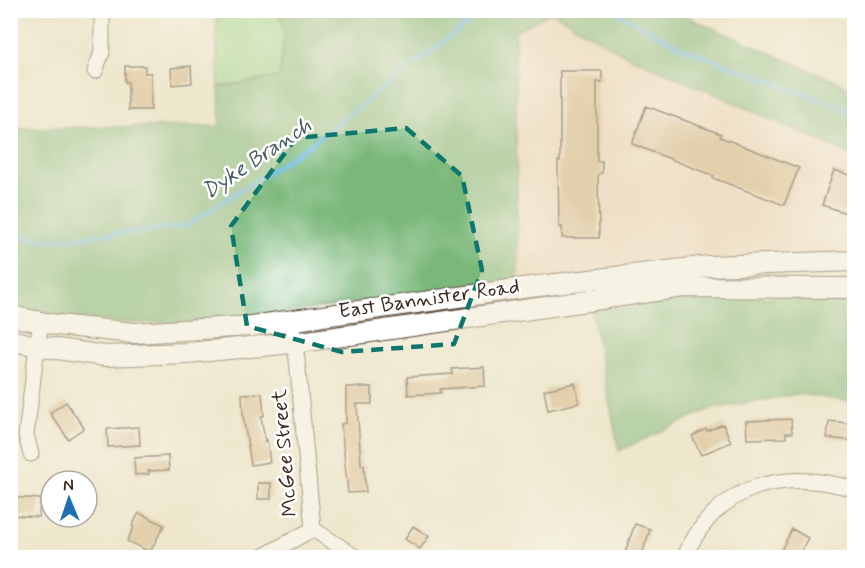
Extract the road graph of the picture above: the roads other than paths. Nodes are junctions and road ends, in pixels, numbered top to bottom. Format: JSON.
{"nodes":[{"id":1,"x":102,"y":10,"type":"edge"},
{"id":2,"x":95,"y":71,"type":"dead end"},
{"id":3,"x":855,"y":261,"type":"edge"},
{"id":4,"x":855,"y":288,"type":"edge"},
{"id":5,"x":10,"y":316,"type":"edge"},
{"id":6,"x":291,"y":320,"type":"junction"},
{"id":7,"x":41,"y":323,"type":"junction"},
{"id":8,"x":10,"y":340,"type":"edge"},
{"id":9,"x":294,"y":343,"type":"junction"},
{"id":10,"x":37,"y":346,"type":"junction"},
{"id":11,"x":31,"y":454,"type":"dead end"},
{"id":12,"x":855,"y":489,"type":"edge"},
{"id":13,"x":313,"y":529,"type":"junction"},
{"id":14,"x":260,"y":558,"type":"edge"},
{"id":15,"x":357,"y":558,"type":"edge"},
{"id":16,"x":684,"y":558,"type":"edge"}],
"edges":[{"from":1,"to":2,"type":"street"},
{"from":3,"to":6,"type":"main road","name":"East Bannister Road"},
{"from":4,"to":9,"type":"main road","name":"East Bannister Road"},
{"from":5,"to":7,"type":"main road","name":"East Bannister Road"},
{"from":6,"to":7,"type":"main road","name":"East Bannister Road"},
{"from":6,"to":9,"type":"street","name":"McGee Street"},
{"from":7,"to":10,"type":"street"},
{"from":8,"to":10,"type":"main road","name":"East Bannister Road"},
{"from":9,"to":10,"type":"main road","name":"East Bannister Road"},
{"from":9,"to":13,"type":"street","name":"McGee Street"},
{"from":10,"to":11,"type":"street"},
{"from":12,"to":16,"type":"street"},
{"from":13,"to":14,"type":"street"},
{"from":13,"to":15,"type":"street","name":"McGee Street"}]}
